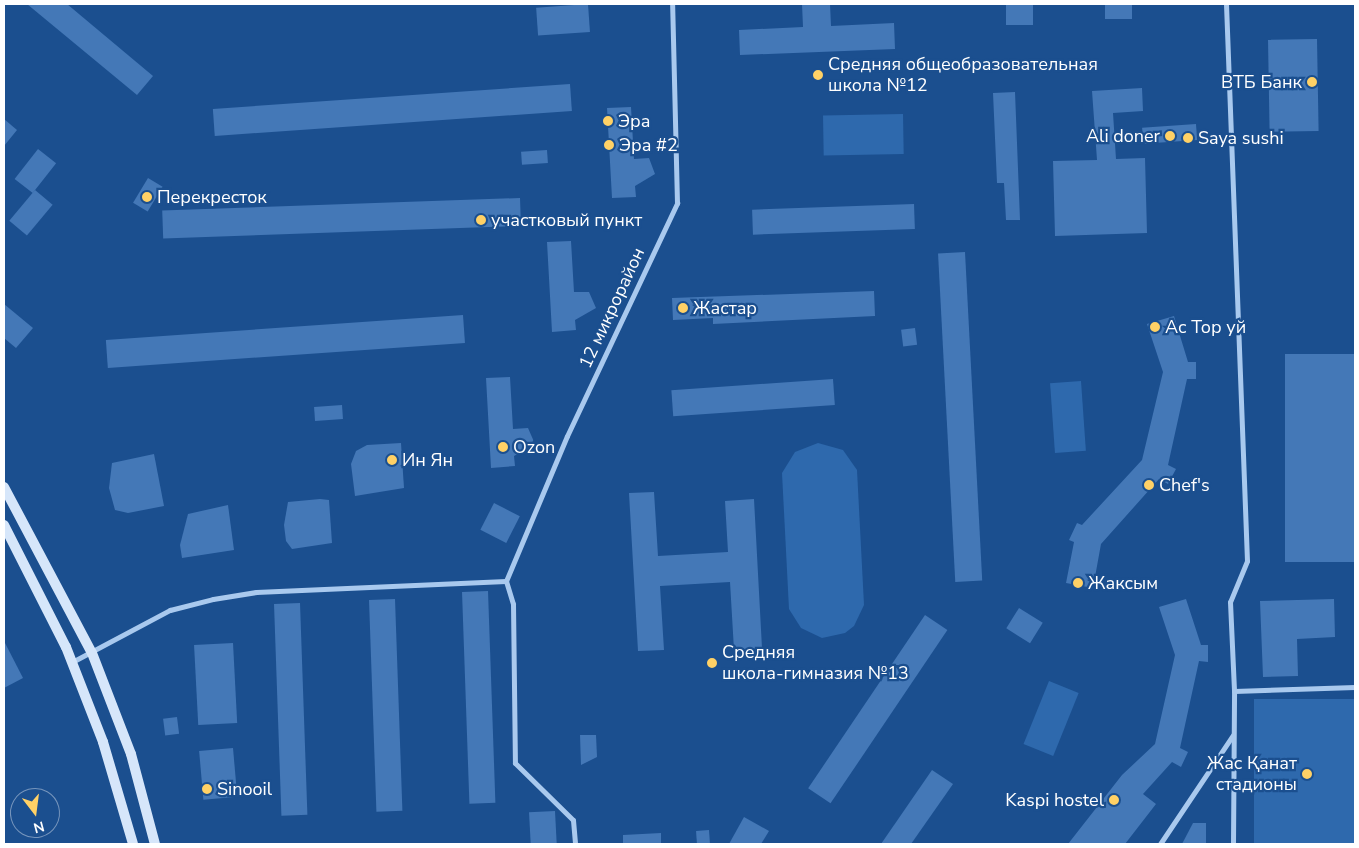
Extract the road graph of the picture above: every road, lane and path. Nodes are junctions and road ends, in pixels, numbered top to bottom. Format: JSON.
{"nodes":[{"id":1,"x":672,"y":4,"type":"edge"},
{"id":2,"x":1226,"y":4,"type":"edge"},
{"id":3,"x":4,"y":487,"type":"edge"},
{"id":4,"x":4,"y":526,"type":"edge"},
{"id":5,"x":506,"y":581,"type":"junction"},
{"id":6,"x":92,"y":653,"type":"junction"},
{"id":7,"x":72,"y":662,"type":"junction"},
{"id":8,"x":1355,"y":687,"type":"edge"},
{"id":9,"x":1234,"y":691,"type":"junction"},
{"id":10,"x":1233,"y":735,"type":"junction"},
{"id":11,"x":133,"y":844,"type":"edge"},
{"id":12,"x":155,"y":844,"type":"edge"},
{"id":13,"x":575,"y":844,"type":"edge"},
{"id":14,"x":1160,"y":844,"type":"edge"},
{"id":15,"x":1233,"y":844,"type":"edge"}],
"edges":[{"from":1,"to":5,"type":"street","name":"12 микрорайон"},
{"from":2,"to":9,"type":"street"},
{"from":3,"to":6,"type":"main road"},
{"from":4,"to":7,"type":"main road"},
{"from":5,"to":6,"type":"street"},
{"from":5,"to":13,"type":"street"},
{"from":6,"to":7,"type":"street"},
{"from":6,"to":12,"type":"main road"},
{"from":7,"to":11,"type":"main road"},
{"from":8,"to":9,"type":"street"},
{"from":9,"to":10,"type":"street"},
{"from":10,"to":14,"type":"street"},
{"from":10,"to":15,"type":"street"}]}
